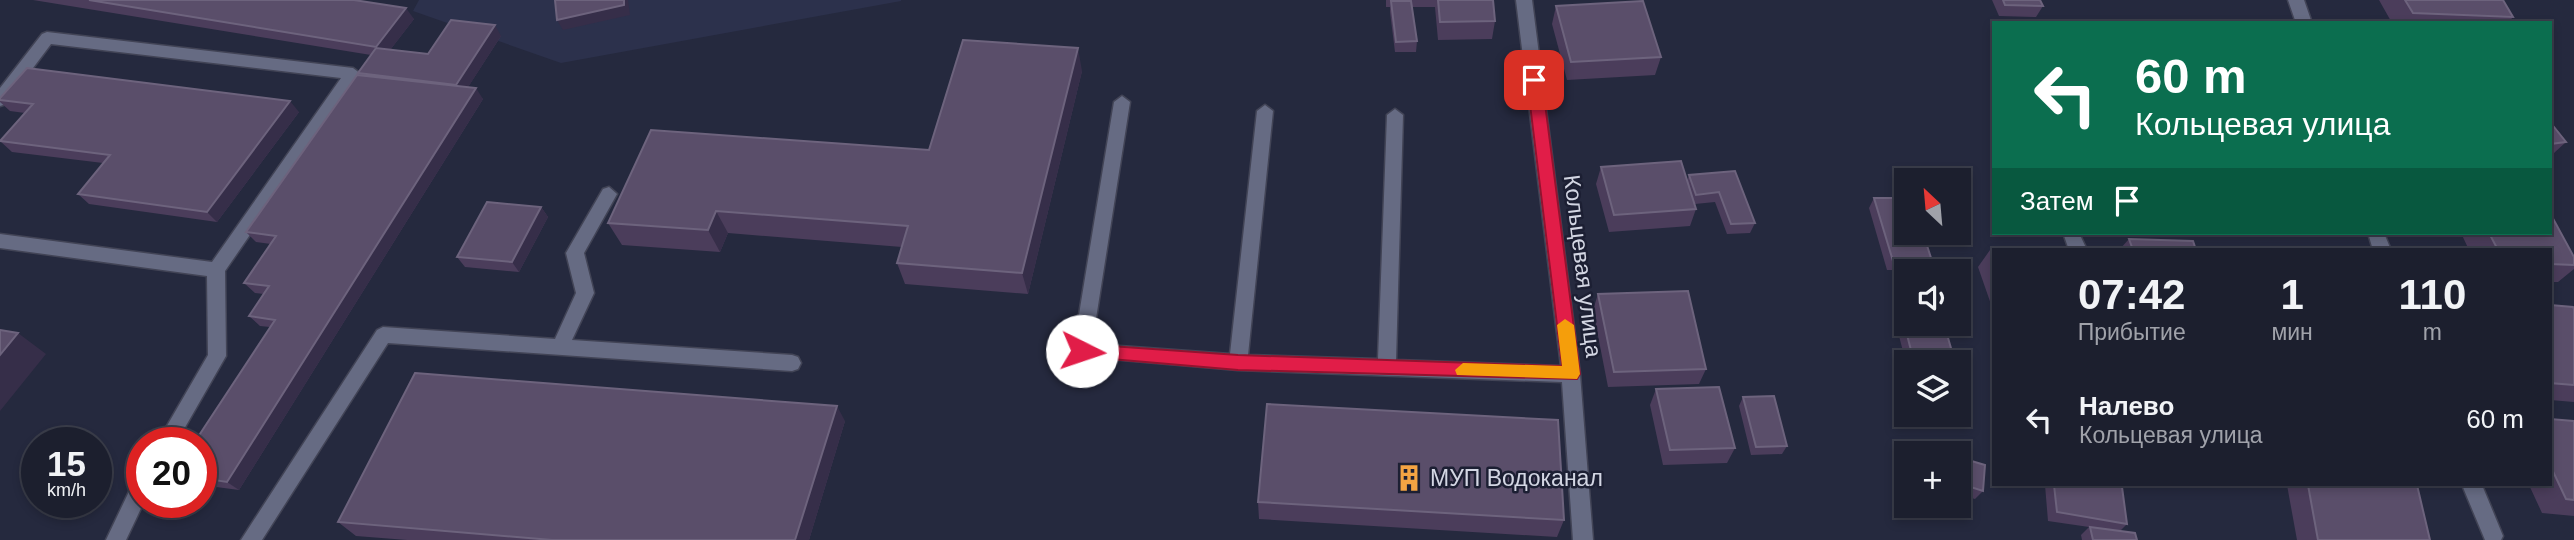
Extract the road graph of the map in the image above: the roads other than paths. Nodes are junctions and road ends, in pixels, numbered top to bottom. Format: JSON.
{"nodes":[{"id":1,"x":1524,"y":0,"type":"edge"},
{"id":2,"x":2296,"y":0,"type":"edge"},
{"id":3,"x":2303,"y":21,"type":"edge"},
{"id":4,"x":0,"y":100,"type":"edge"},
{"id":5,"x":1122,"y":102,"type":"dead end"},
{"id":6,"x":1265,"y":111,"type":"dead end"},
{"id":7,"x":1395,"y":115,"type":"dead end"},
{"id":8,"x":609,"y":194,"type":"dead end"},
{"id":9,"x":0,"y":241,"type":"edge"},
{"id":10,"x":216,"y":270,"type":"junction"},
{"id":11,"x":560,"y":347,"type":"junction"},
{"id":12,"x":1238,"y":362,"type":"junction"},
{"id":13,"x":792,"y":363,"type":"dead end"},
{"id":14,"x":1387,"y":367,"type":"junction"},
{"id":15,"x":1572,"y":374,"type":"junction"},
{"id":16,"x":175,"y":427,"type":"edge"},
{"id":17,"x":2472,"y":486,"type":"edge"},
{"id":18,"x":126,"y":518,"type":"edge"},
{"id":19,"x":2493,"y":536,"type":"dead end"},
{"id":20,"x":116,"y":540,"type":"edge"},
{"id":21,"x":251,"y":540,"type":"edge"},
{"id":22,"x":1583,"y":540,"type":"edge"}],
"edges":[{"from":1,"to":15,"type":"street","name":"Кольцевая улица"},
{"from":2,"to":3,"type":"street"},
{"from":4,"to":10,"type":"street"},
{"from":5,"to":12,"type":"street"},
{"from":6,"to":12,"type":"street"},
{"from":7,"to":14,"type":"street"},
{"from":8,"to":11,"type":"street"},
{"from":9,"to":10,"type":"street"},
{"from":10,"to":16,"type":"street"},
{"from":11,"to":13,"type":"street"},
{"from":11,"to":21,"type":"street"},
{"from":12,"to":14,"type":"street"},
{"from":14,"to":15,"type":"street"},
{"from":15,"to":22,"type":"street","name":"Кольцевая улица"},
{"from":17,"to":19,"type":"street"},
{"from":18,"to":20,"type":"street"}]}
